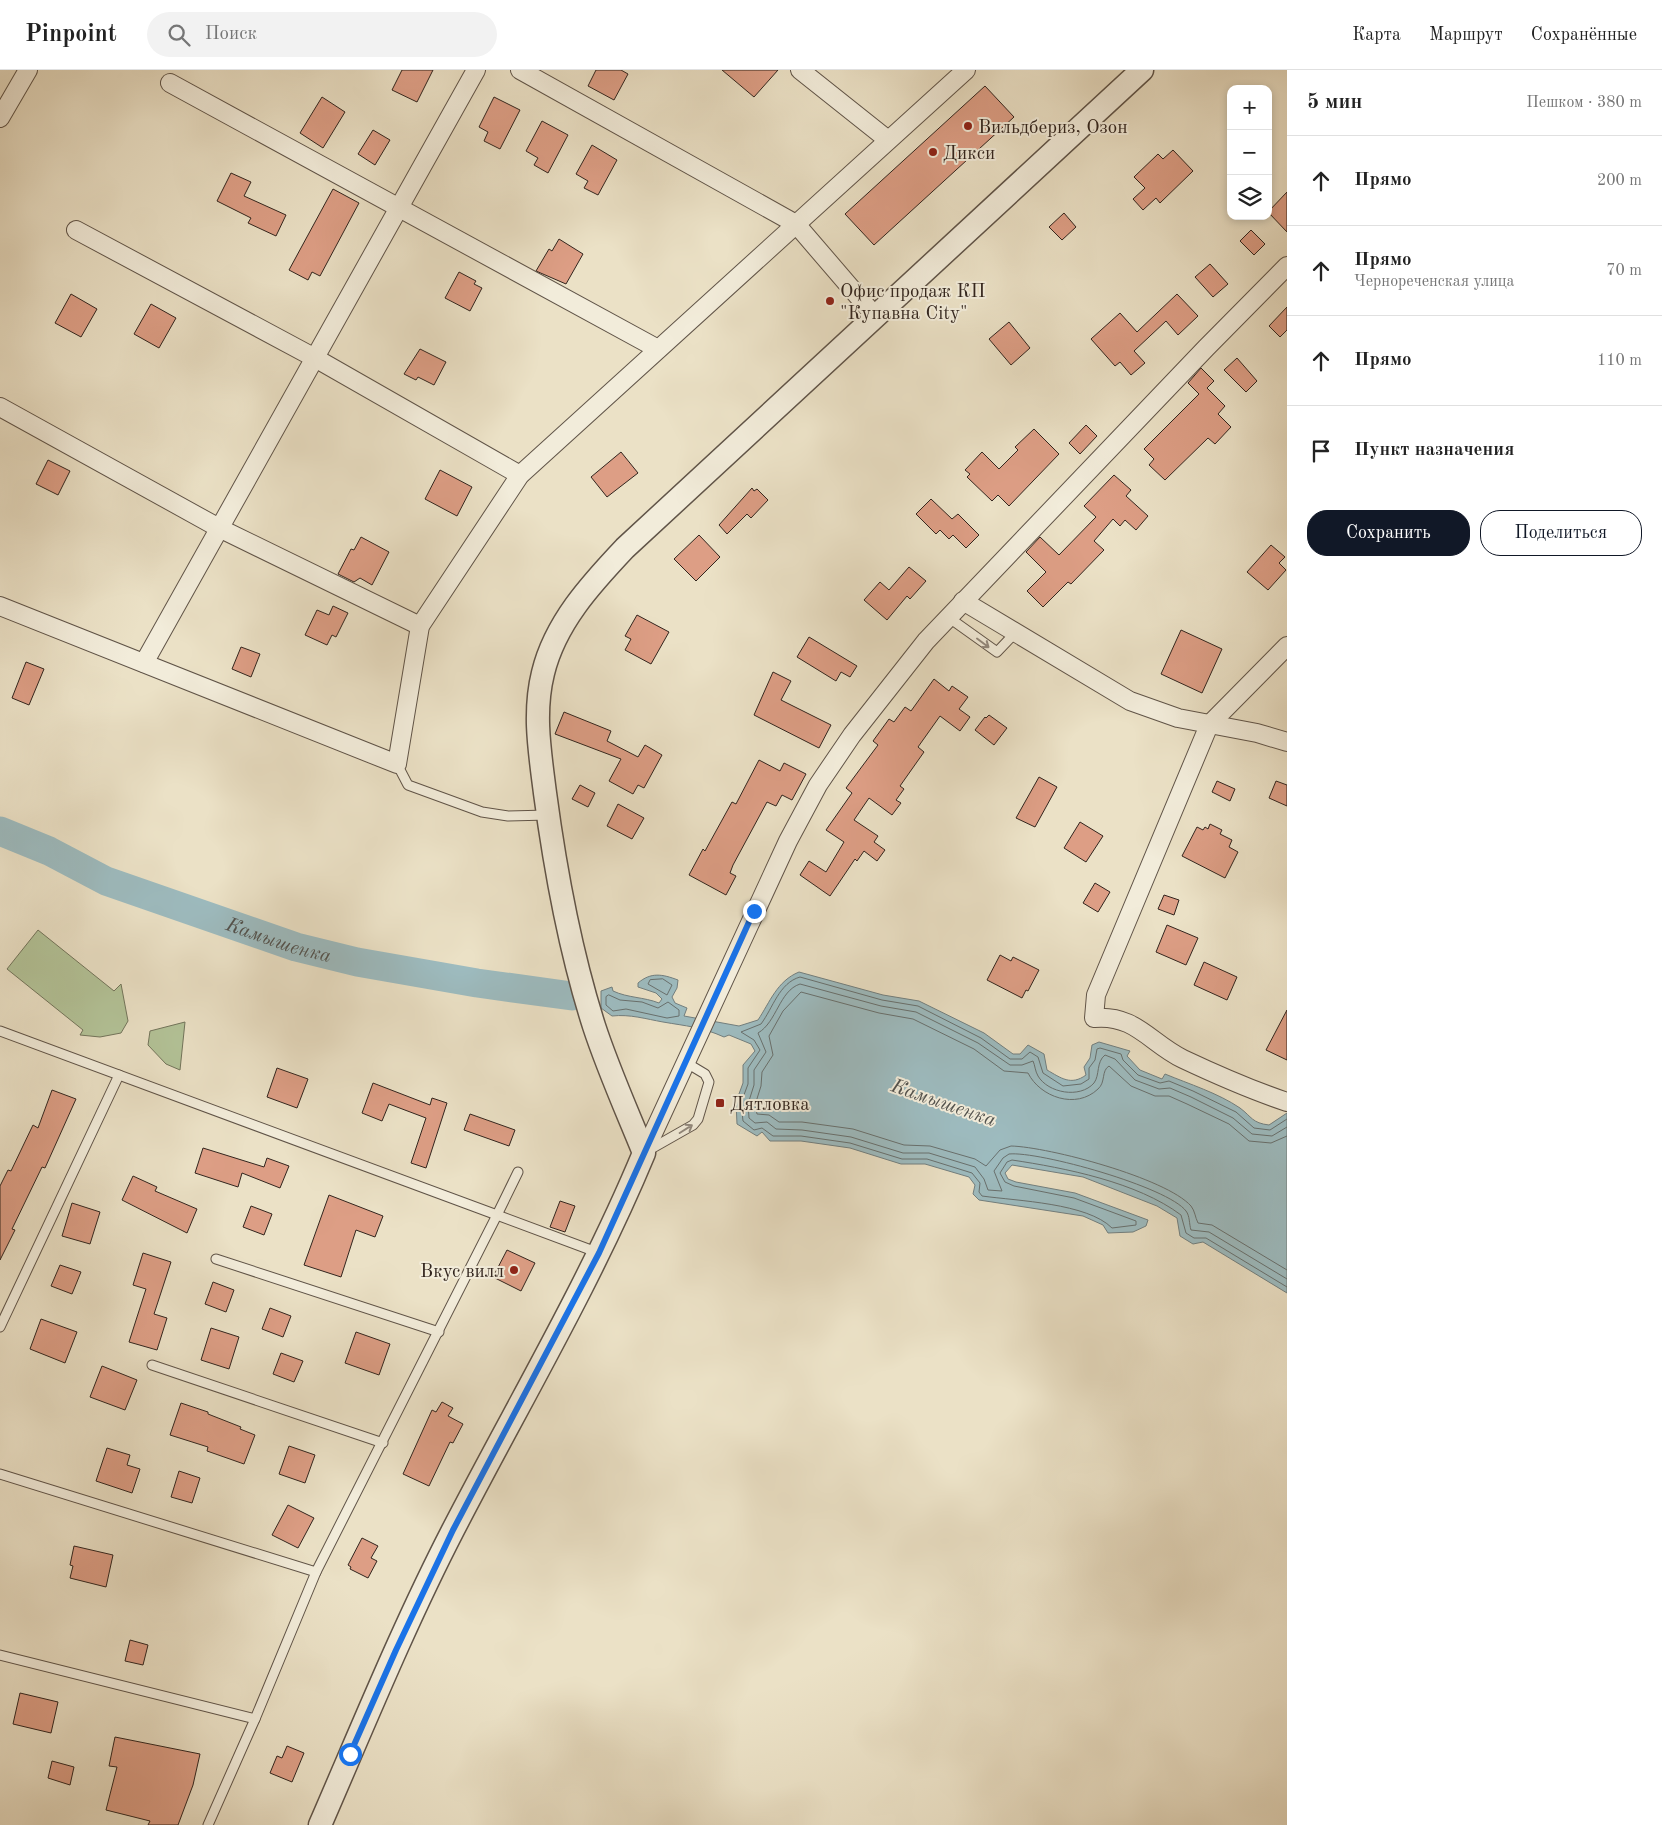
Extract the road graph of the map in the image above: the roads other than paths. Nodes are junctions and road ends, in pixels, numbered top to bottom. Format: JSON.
{"nodes":[{"id":1,"x":28,"y":70,"type":"edge"},
{"id":2,"x":476,"y":70,"type":"edge"},
{"id":3,"x":520,"y":70,"type":"edge"},
{"id":4,"x":800,"y":70,"type":"edge"},
{"id":5,"x":966,"y":70,"type":"edge"},
{"id":6,"x":1142,"y":70,"type":"edge"},
{"id":7,"x":170,"y":83,"type":"dead end"},
{"id":8,"x":0,"y":118,"type":"edge"},
{"id":9,"x":888,"y":140,"type":"junction"},
{"id":10,"x":399,"y":207,"type":"junction"},
{"id":11,"x":796,"y":224,"type":"junction"},
{"id":12,"x":76,"y":230,"type":"dead end"},
{"id":13,"x":1287,"y":266,"type":"edge"},
{"id":14,"x":875,"y":316,"type":"junction"},
{"id":15,"x":658,"y":349,"type":"junction"},
{"id":16,"x":315,"y":358,"type":"junction"},
{"id":17,"x":0,"y":407,"type":"edge"},
{"id":18,"x":520,"y":475,"type":"junction"},
{"id":19,"x":219,"y":528,"type":"junction"},
{"id":20,"x":963,"y":602,"type":"junction"},
{"id":21,"x":0,"y":606,"type":"edge"},
{"id":22,"x":948,"y":617,"type":"junction"},
{"id":23,"x":420,"y":626,"type":"junction"},
{"id":24,"x":1015,"y":633,"type":"junction"},
{"id":25,"x":1287,"y":646,"type":"edge"},
{"id":26,"x":144,"y":663,"type":"junction"},
{"id":27,"x":1209,"y":725,"type":"junction"},
{"id":28,"x":1287,"y":742,"type":"edge"},
{"id":29,"x":396,"y":764,"type":"junction"},
{"id":30,"x":548,"y":815,"type":"junction"},
{"id":31,"x":0,"y":1030,"type":"edge"},
{"id":32,"x":685,"y":1062,"type":"junction"},
{"id":33,"x":119,"y":1075,"type":"junction"},
{"id":34,"x":1287,"y":1102,"type":"edge"},
{"id":35,"x":644,"y":1153,"type":"junction"},
{"id":36,"x":518,"y":1172,"type":"dead end"},
{"id":37,"x":497,"y":1215,"type":"junction"},
{"id":38,"x":599,"y":1253,"type":"junction"},
{"id":39,"x":216,"y":1259,"type":"dead end"},
{"id":40,"x":0,"y":1327,"type":"edge"},
{"id":41,"x":438,"y":1332,"type":"junction"},
{"id":42,"x":152,"y":1365,"type":"dead end"},
{"id":43,"x":383,"y":1443,"type":"junction"},
{"id":44,"x":0,"y":1474,"type":"edge"},
{"id":45,"x":316,"y":1572,"type":"junction"},
{"id":46,"x":0,"y":1654,"type":"edge"},
{"id":47,"x":255,"y":1719,"type":"junction"},
{"id":48,"x":208,"y":1825,"type":"edge"},
{"id":49,"x":320,"y":1825,"type":"edge"}],
"edges":[{"from":1,"to":8,"type":"street"},
{"from":2,"to":10,"type":"street"},
{"from":3,"to":11,"type":"street"},
{"from":4,"to":9,"type":"street"},
{"from":5,"to":9,"type":"street"},
{"from":6,"to":14,"type":"street"},
{"from":7,"to":10,"type":"street"},
{"from":9,"to":11,"type":"street"},
{"from":10,"to":15,"type":"street"},
{"from":10,"to":16,"type":"street"},
{"from":11,"to":14,"type":"street"},
{"from":11,"to":15,"type":"street"},
{"from":12,"to":16,"type":"street"},
{"from":13,"to":20,"type":"street"},
{"from":14,"to":30,"type":"street"},
{"from":15,"to":18,"type":"street"},
{"from":16,"to":18,"type":"street"},
{"from":16,"to":19,"type":"street"},
{"from":17,"to":19,"type":"street"},
{"from":18,"to":23,"type":"street"},
{"from":19,"to":23,"type":"street"},
{"from":19,"to":26,"type":"street"},
{"from":20,"to":22,"type":"street"},
{"from":20,"to":24,"type":"street"},
{"from":21,"to":26,"type":"street"},
{"from":22,"to":24,"type":"lane","one_way":true},
{"from":22,"to":32,"type":"street"},
{"from":23,"to":29,"type":"street"},
{"from":24,"to":27,"type":"street"},
{"from":25,"to":27,"type":"street"},
{"from":26,"to":29,"type":"street"},
{"from":27,"to":28,"type":"street"},
{"from":27,"to":34,"type":"street"},
{"from":29,"to":30,"type":"lane"},
{"from":30,"to":35,"type":"street"},
{"from":31,"to":33,"type":"lane"},
{"from":32,"to":35,"type":"street"},
{"from":35,"to":32,"type":"lane","one_way":true},
{"from":33,"to":37,"type":"lane"},
{"from":33,"to":40,"type":"lane"},
{"from":35,"to":38,"type":"street"},
{"from":36,"to":37,"type":"lane"},
{"from":37,"to":38,"type":"lane"},
{"from":37,"to":41,"type":"lane"},
{"from":38,"to":49,"type":"street"},
{"from":39,"to":41,"type":"lane"},
{"from":41,"to":43,"type":"lane"},
{"from":42,"to":43,"type":"lane"},
{"from":43,"to":45,"type":"lane"},
{"from":44,"to":45,"type":"lane"},
{"from":45,"to":47,"type":"lane"},
{"from":46,"to":47,"type":"lane"},
{"from":47,"to":48,"type":"lane"}]}
